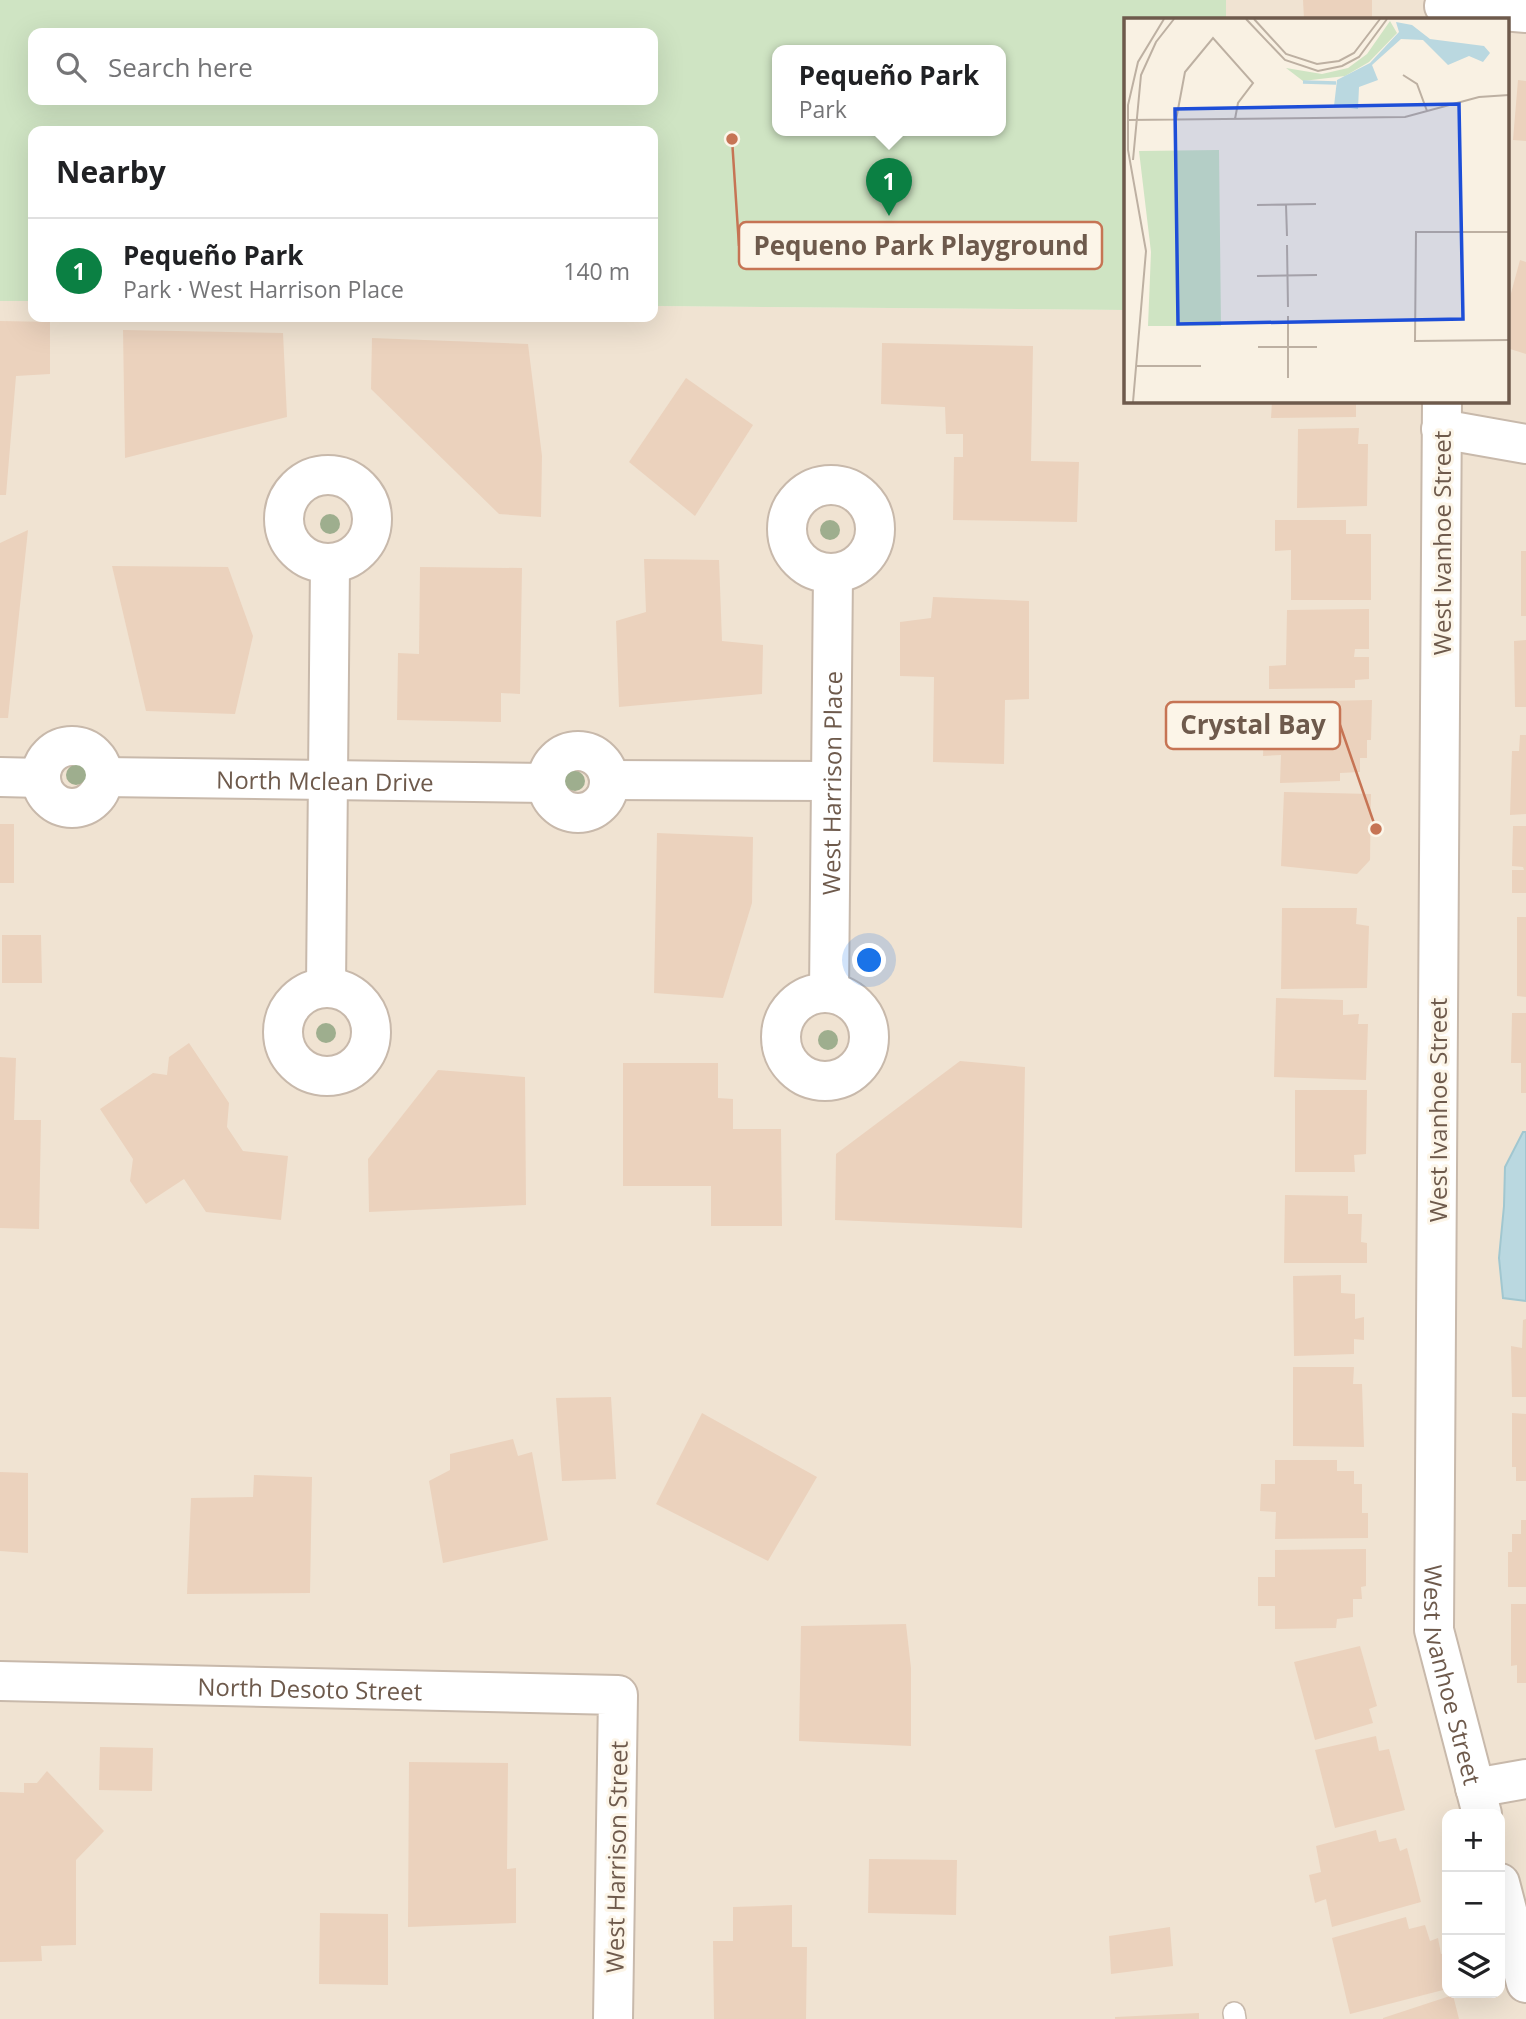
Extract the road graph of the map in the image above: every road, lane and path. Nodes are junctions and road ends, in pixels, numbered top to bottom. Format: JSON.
{"nodes":[{"id":1,"x":1444,"y":8,"type":"edge"},
{"id":2,"x":1526,"y":13,"type":"edge"},
{"id":3,"x":1442,"y":415,"type":"edge"},
{"id":4,"x":1526,"y":444,"type":"edge"},
{"id":5,"x":330,"y":564,"type":"dead end"},
{"id":6,"x":833,"y":573,"type":"dead end"},
{"id":7,"x":0,"y":777,"type":"edge"},
{"id":8,"x":327,"y":779,"type":"junction"},
{"id":9,"x":831,"y":781,"type":"junction"},
{"id":10,"x":326,"y":988,"type":"dead end"},
{"id":11,"x":829,"y":993,"type":"dead end"},
{"id":12,"x":0,"y":1681,"type":"edge"},
{"id":13,"x":618,"y":1695,"type":"joint"},
{"id":14,"x":1526,"y":1779,"type":"edge"},
{"id":15,"x":1478,"y":1801,"type":"edge"},
{"id":16,"x":1505,"y":1902,"type":"edge"},
{"id":17,"x":1526,"y":1983,"type":"edge"},
{"id":18,"x":613,"y":2019,"type":"edge"}],
"edges":[{"from":1,"to":2,"type":"street"},
{"from":3,"to":4,"type":"street"},
{"from":3,"to":15,"type":"street","name":"West Ivanhoe Street"},
{"from":5,"to":8,"type":"street"},
{"from":6,"to":9,"type":"street","name":"West Harrison Place"},
{"from":7,"to":8,"type":"street","name":"North Mclean Drive"},
{"from":8,"to":9,"type":"street","name":"North Mclean Drive"},
{"from":8,"to":10,"type":"street"},
{"from":9,"to":11,"type":"street","name":"West Harrison Place"},
{"from":12,"to":13,"type":"street","name":"North Desoto Street"},
{"from":13,"to":18,"type":"street","name":"West Harrison Street"},
{"from":14,"to":15,"type":"street"},
{"from":16,"to":17,"type":"street"}]}
